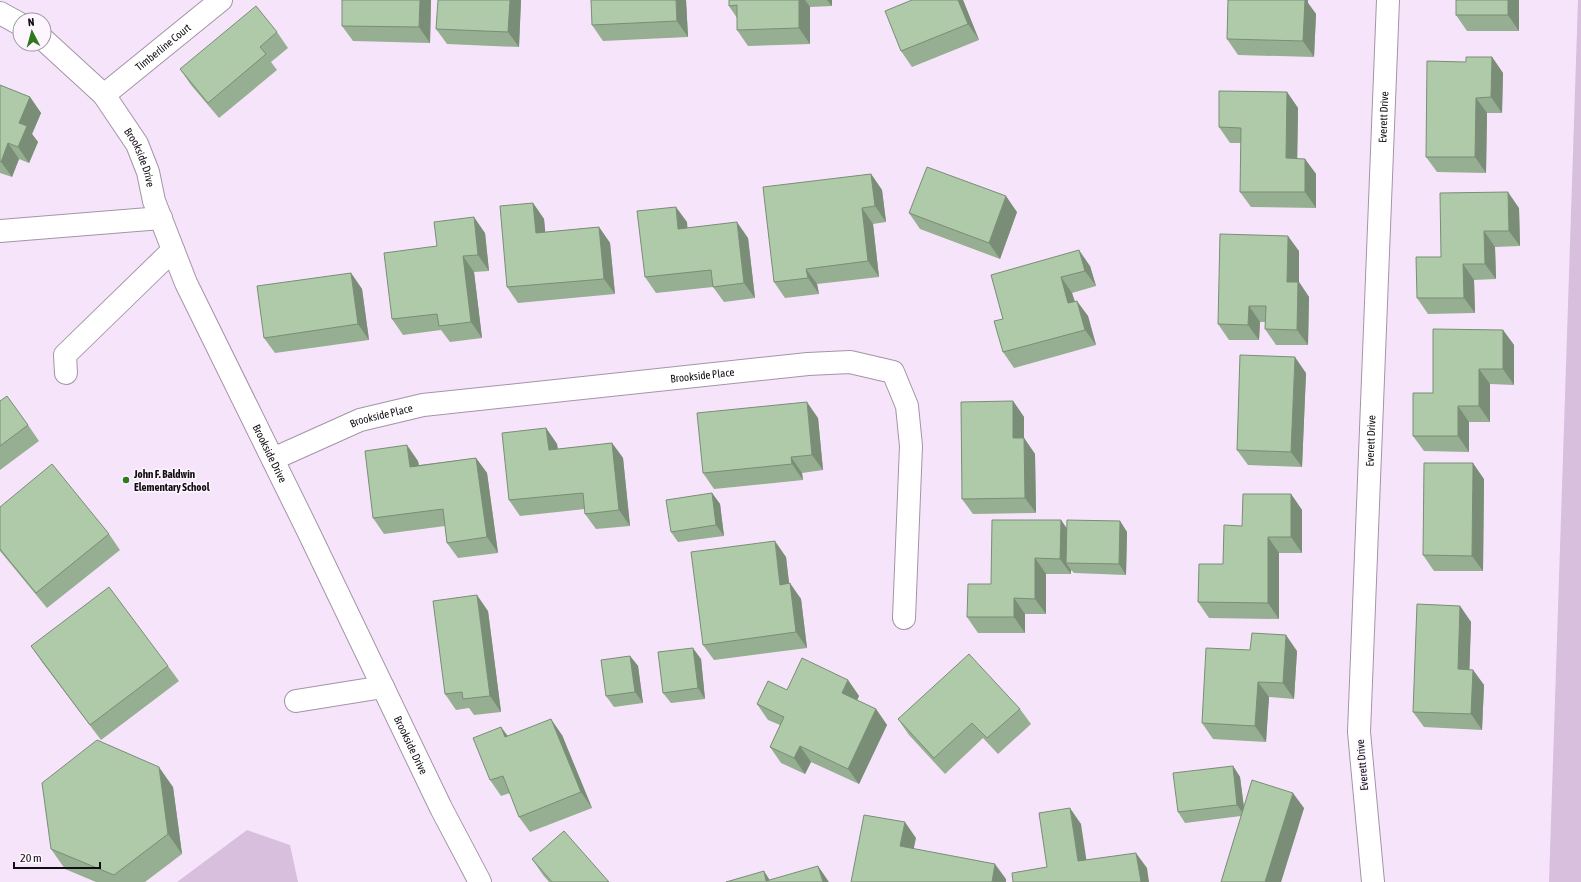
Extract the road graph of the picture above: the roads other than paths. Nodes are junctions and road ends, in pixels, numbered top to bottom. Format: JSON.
{"nodes":[{"id":1,"x":222,"y":0,"type":"edge"},
{"id":2,"x":1388,"y":0,"type":"edge"},
{"id":3,"x":0,"y":13,"type":"edge"},
{"id":4,"x":12,"y":20,"type":"edge"},
{"id":5,"x":52,"y":47,"type":"edge"},
{"id":6,"x":104,"y":95,"type":"junction"},
{"id":7,"x":161,"y":218,"type":"junction"},
{"id":8,"x":0,"y":231,"type":"edge"},
{"id":9,"x":173,"y":250,"type":"junction"},
{"id":10,"x":66,"y":373,"type":"dead end"},
{"id":11,"x":273,"y":459,"type":"junction"},
{"id":12,"x":904,"y":618,"type":"dead end"},
{"id":13,"x":383,"y":687,"type":"junction"},
{"id":14,"x":296,"y":701,"type":"dead end"},
{"id":15,"x":480,"y":882,"type":"edge"},
{"id":16,"x":1373,"y":882,"type":"edge"}],
"edges":[{"from":1,"to":6,"type":"street","name":"Timberline Court"},
{"from":2,"to":16,"type":"street","name":"Everett Drive"},
{"from":3,"to":4,"type":"street"},
{"from":5,"to":6,"type":"street","name":"Brookside Drive"},
{"from":6,"to":7,"type":"street","name":"Brookside Drive"},
{"from":7,"to":8,"type":"street"},
{"from":7,"to":9,"type":"street","name":"Brookside Drive"},
{"from":9,"to":10,"type":"street"},
{"from":9,"to":11,"type":"street","name":"Brookside Drive"},
{"from":11,"to":12,"type":"street","name":"Brookside Place"},
{"from":11,"to":13,"type":"street","name":"Brookside Drive"},
{"from":13,"to":14,"type":"street"},
{"from":13,"to":15,"type":"street","name":"Brookside Drive"}]}
